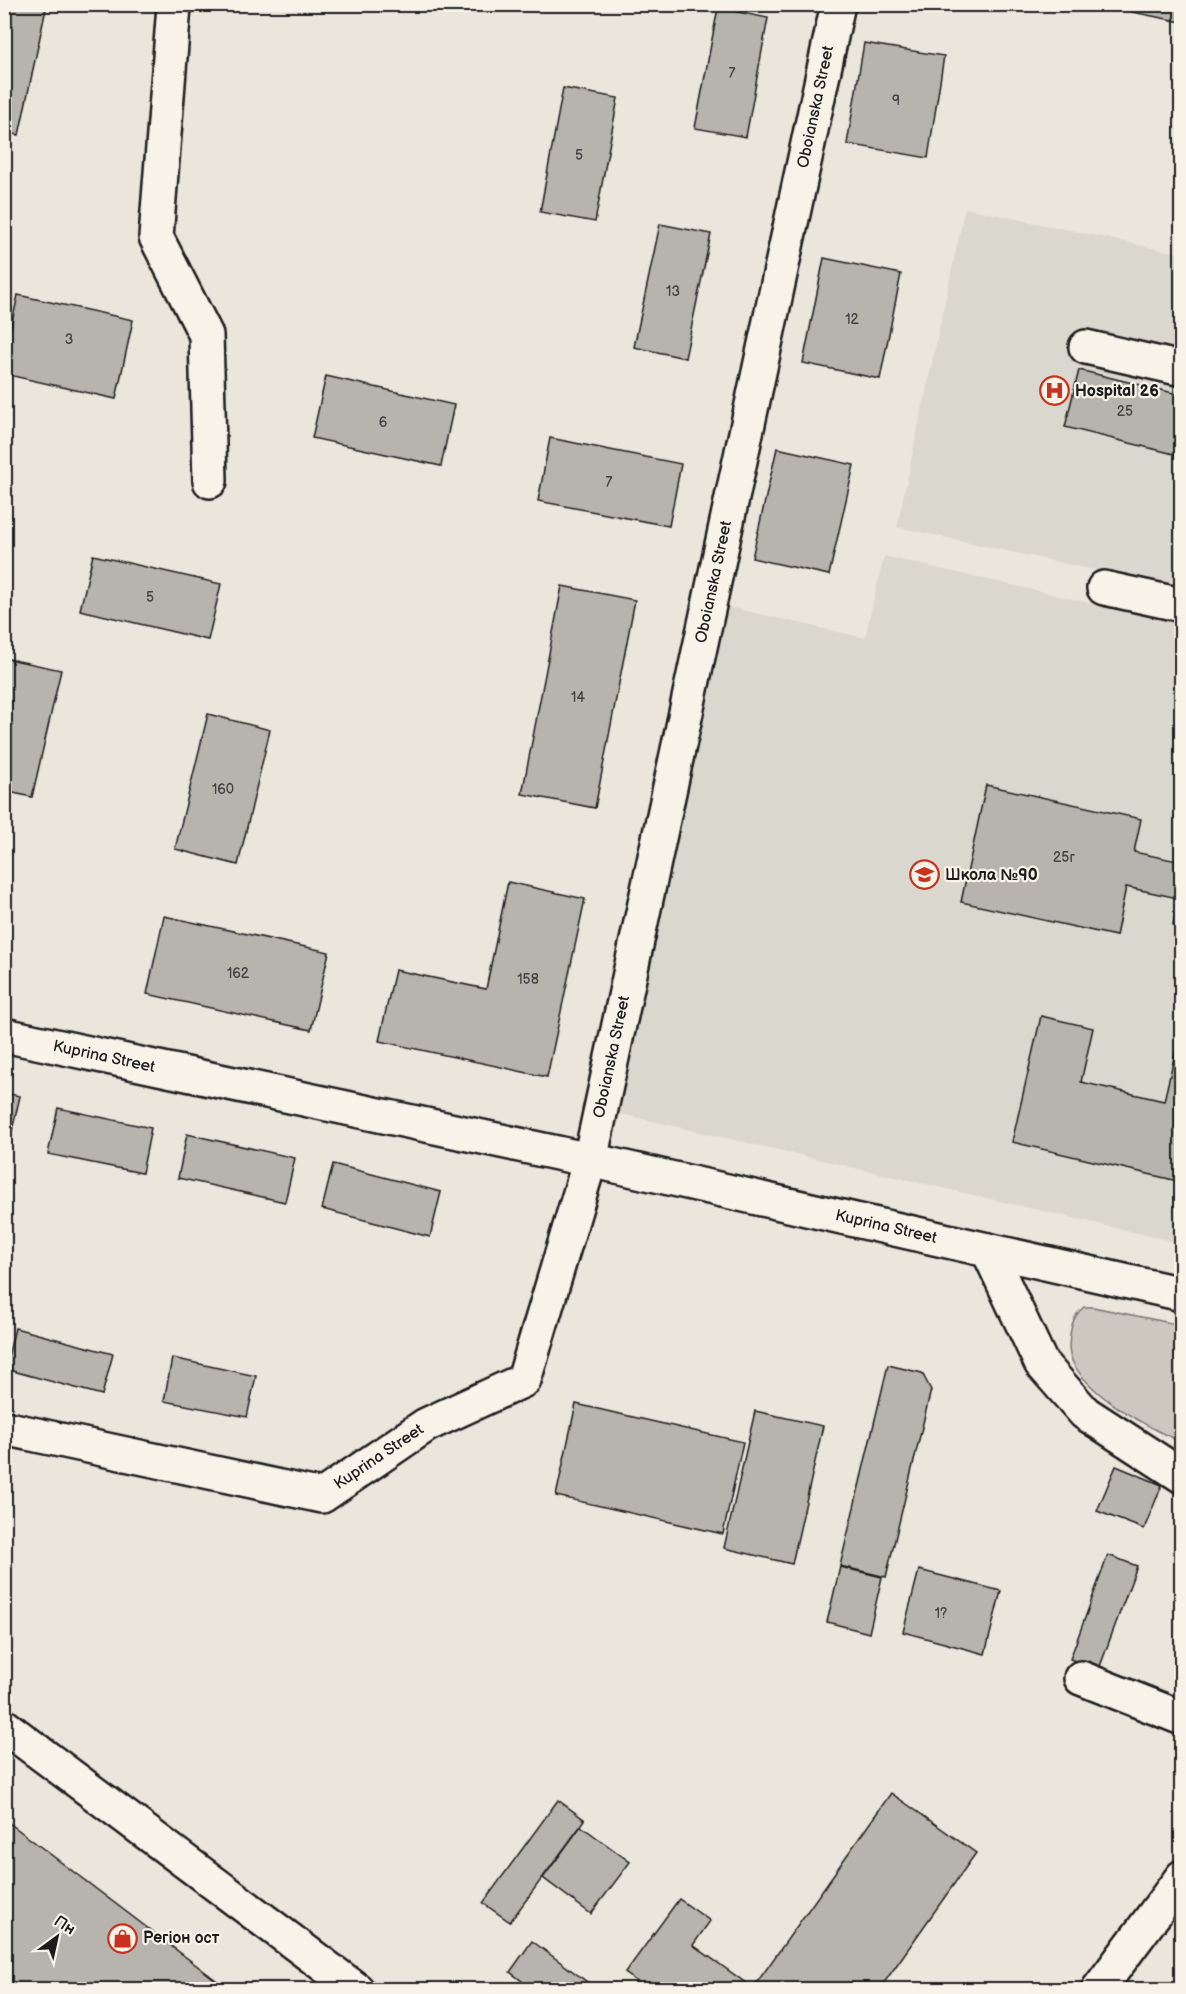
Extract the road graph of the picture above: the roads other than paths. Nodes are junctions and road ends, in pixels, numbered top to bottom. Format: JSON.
{"nodes":[{"id":1,"x":173,"y":4,"type":"edge"},
{"id":2,"x":838,"y":4,"type":"edge"},
{"id":3,"x":1086,"y":347,"type":"dead end"},
{"id":4,"x":1182,"y":369,"type":"edge"},
{"id":5,"x":210,"y":481,"type":"dead end"},
{"id":6,"x":1104,"y":588,"type":"dead end"},
{"id":7,"x":1182,"y":605,"type":"edge"},
{"id":8,"x":4,"y":1035,"type":"edge"},
{"id":9,"x":590,"y":1160,"type":"junction"},
{"id":10,"x":988,"y":1250,"type":"junction"},
{"id":11,"x":1182,"y":1294,"type":"edge"},
{"id":12,"x":4,"y":1428,"type":"edge"},
{"id":13,"x":1182,"y":1476,"type":"edge"},
{"id":14,"x":1081,"y":1678,"type":"dead end"},
{"id":15,"x":1182,"y":1718,"type":"edge"},
{"id":16,"x":4,"y":1726,"type":"edge"},
{"id":17,"x":1182,"y":1877,"type":"edge"},
{"id":18,"x":357,"y":1989,"type":"edge"},
{"id":19,"x":1098,"y":1989,"type":"edge"}],
"edges":[{"from":1,"to":5,"type":"street"},
{"from":2,"to":9,"type":"street","name":"Oboianska Street"},
{"from":3,"to":4,"type":"street"},
{"from":6,"to":7,"type":"street"},
{"from":8,"to":9,"type":"street","name":"Kuprina Street"},
{"from":9,"to":10,"type":"street","name":"Kuprina Street"},
{"from":9,"to":12,"type":"street","name":"Kuprina Street"},
{"from":10,"to":11,"type":"street","name":"Kuprina Street"},
{"from":10,"to":13,"type":"street"},
{"from":14,"to":15,"type":"street"},
{"from":16,"to":18,"type":"street"},
{"from":17,"to":19,"type":"street"}]}
